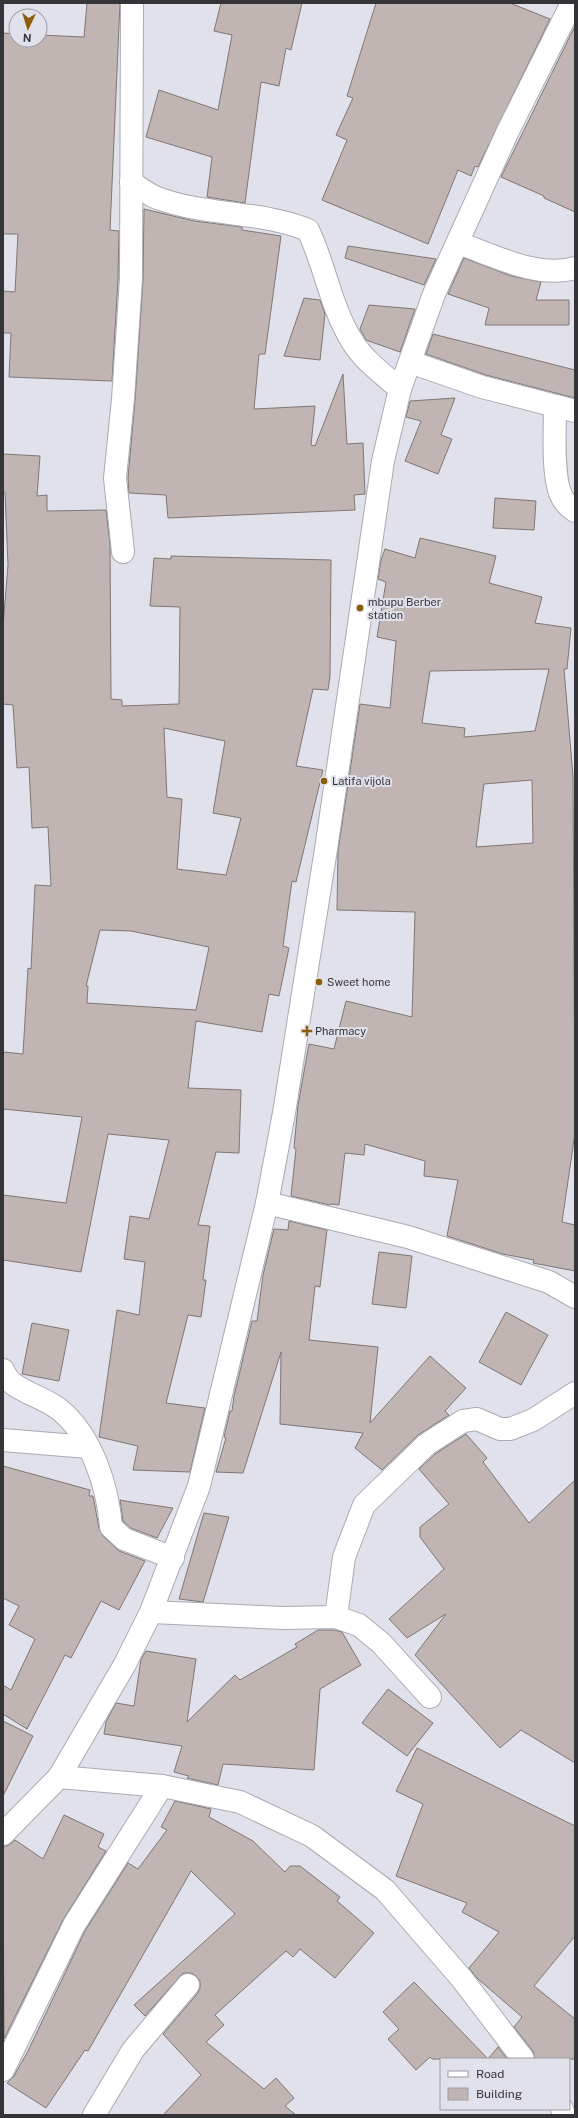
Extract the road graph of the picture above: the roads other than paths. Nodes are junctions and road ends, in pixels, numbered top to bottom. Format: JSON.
{"nodes":[{"id":1,"x":132,"y":3,"type":"edge"},
{"id":2,"x":572,"y":3,"type":"edge"},
{"id":3,"x":131,"y":182,"type":"junction"},
{"id":4,"x":458,"y":243,"type":"junction"},
{"id":5,"x":575,"y":268,"type":"edge"},
{"id":6,"x":410,"y":362,"type":"junction"},
{"id":7,"x":400,"y":389,"type":"junction"},
{"id":8,"x":565,"y":408,"type":"edge"},
{"id":9,"x":575,"y":511,"type":"edge"},
{"id":10,"x":123,"y":552,"type":"dead end"},
{"id":11,"x":267,"y":1203,"type":"junction"},
{"id":12,"x":575,"y":1297,"type":"edge"},
{"id":13,"x":3,"y":1370,"type":"edge"},
{"id":14,"x":575,"y":1393,"type":"edge"},
{"id":15,"x":3,"y":1440,"type":"edge"},
{"id":16,"x":88,"y":1447,"type":"junction"},
{"id":17,"x":173,"y":1558,"type":"junction"},
{"id":18,"x":151,"y":1612,"type":"junction"},
{"id":19,"x":336,"y":1617,"type":"junction"},
{"id":20,"x":430,"y":1697,"type":"dead end"},
{"id":21,"x":59,"y":1777,"type":"junction"},
{"id":22,"x":162,"y":1786,"type":"junction"},
{"id":23,"x":3,"y":1834,"type":"edge"},
{"id":24,"x":188,"y":1985,"type":"dead end"},
{"id":25,"x":522,"y":2058,"type":"edge"},
{"id":26,"x":3,"y":2070,"type":"edge"},
{"id":27,"x":94,"y":2115,"type":"edge"}],
"edges":[{"from":1,"to":3,"type":"street"},
{"from":2,"to":4,"type":"street"},
{"from":3,"to":7,"type":"street"},
{"from":3,"to":10,"type":"street"},
{"from":4,"to":5,"type":"street"},
{"from":4,"to":6,"type":"street"},
{"from":6,"to":7,"type":"street"},
{"from":6,"to":8,"type":"street"},
{"from":7,"to":11,"type":"street"},
{"from":8,"to":9,"type":"street"},
{"from":11,"to":12,"type":"street"},
{"from":11,"to":17,"type":"street"},
{"from":13,"to":16,"type":"street"},
{"from":14,"to":19,"type":"street"},
{"from":15,"to":16,"type":"street"},
{"from":16,"to":17,"type":"street"},
{"from":17,"to":18,"type":"street"},
{"from":18,"to":19,"type":"street"},
{"from":18,"to":21,"type":"street"},
{"from":19,"to":20,"type":"street"},
{"from":21,"to":22,"type":"street"},
{"from":21,"to":23,"type":"street"},
{"from":22,"to":25,"type":"street"},
{"from":22,"to":26,"type":"street"},
{"from":24,"to":27,"type":"street"}]}
